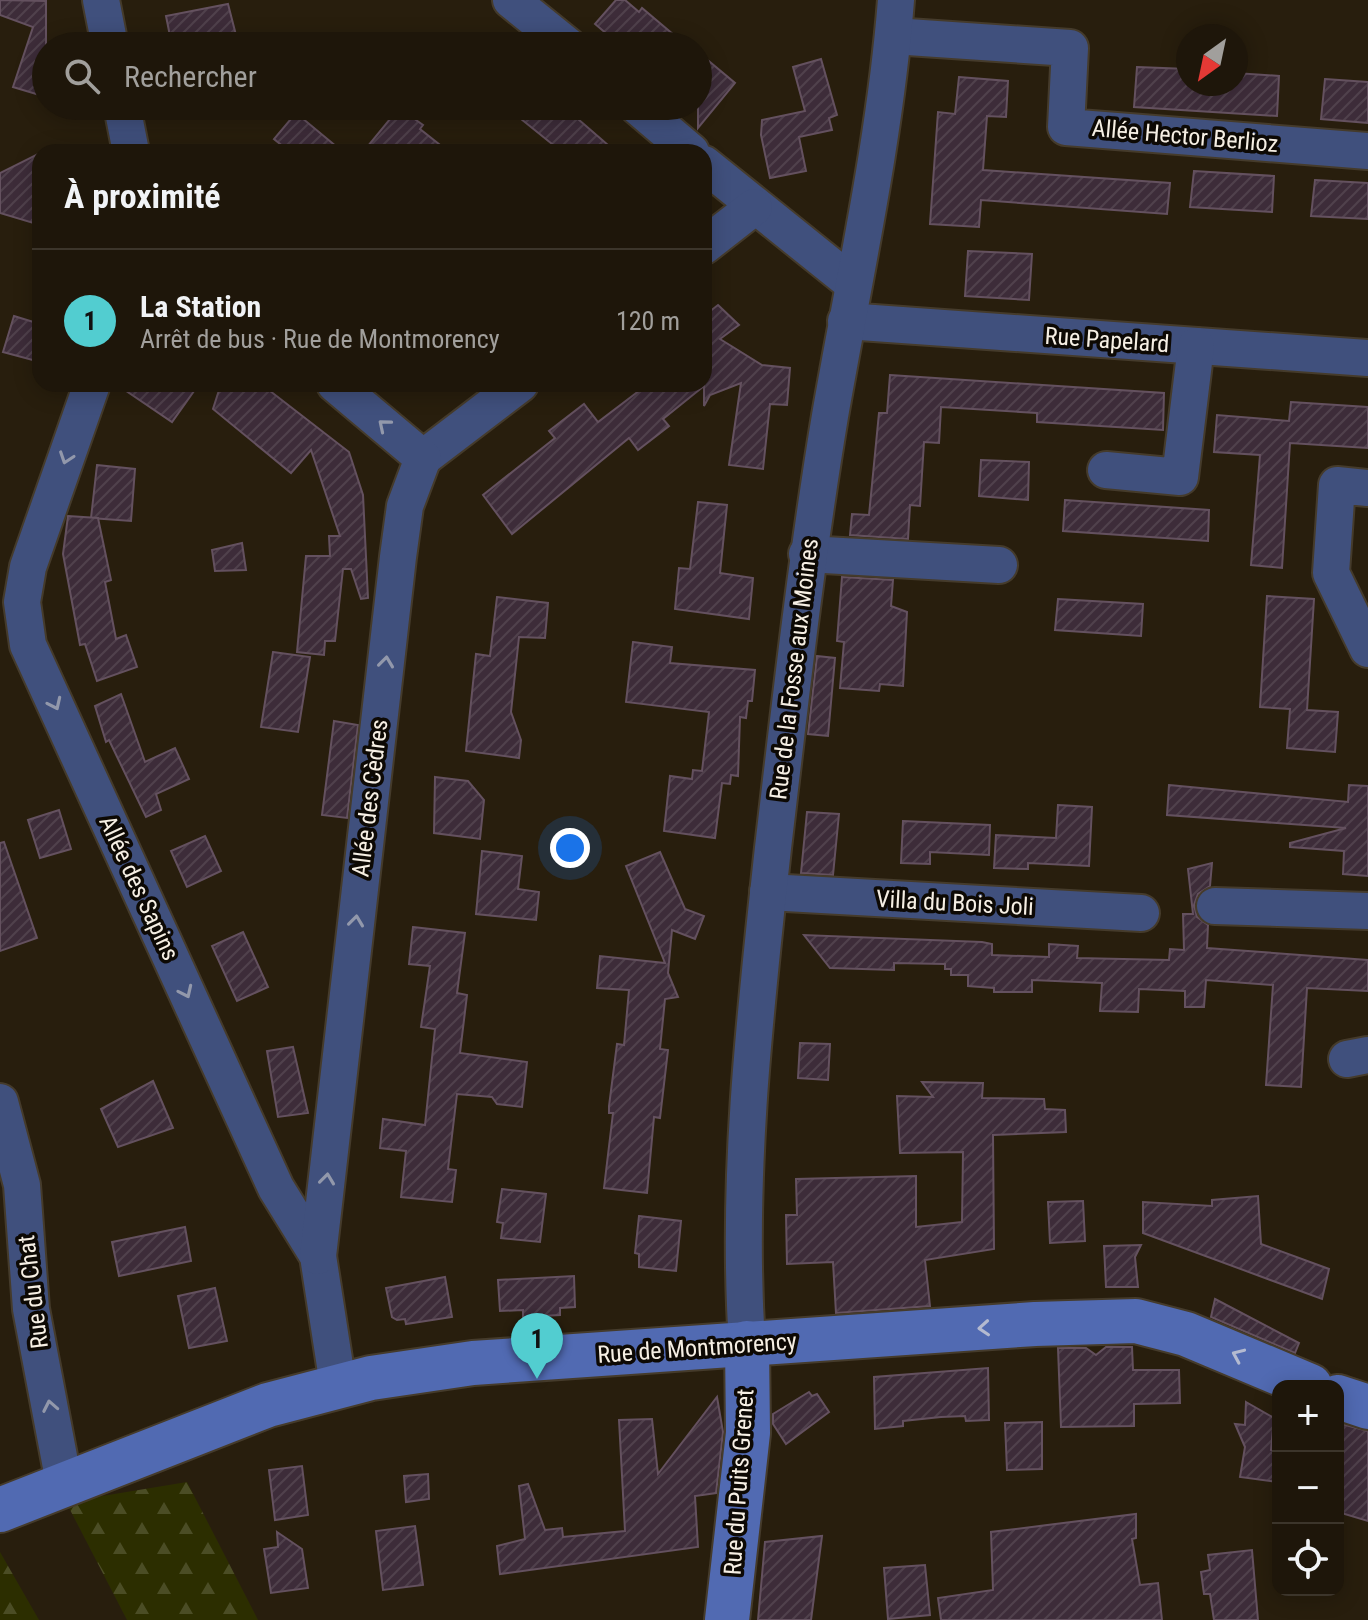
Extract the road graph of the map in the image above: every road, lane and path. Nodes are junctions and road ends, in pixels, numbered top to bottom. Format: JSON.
{"nodes":[{"id":1,"x":101,"y":0,"type":"edge"},
{"id":2,"x":511,"y":0,"type":"edge"},
{"id":3,"x":896,"y":0,"type":"edge"},
{"id":4,"x":107,"y":32,"type":"edge"},
{"id":5,"x":551,"y":32,"type":"edge"},
{"id":6,"x":893,"y":36,"type":"junction"},
{"id":7,"x":125,"y":120,"type":"edge"},
{"id":8,"x":653,"y":120,"type":"edge"},
{"id":9,"x":129,"y":144,"type":"edge"},
{"id":10,"x":682,"y":144,"type":"edge"},
{"id":11,"x":1368,"y":151,"type":"edge"},
{"id":12,"x":712,"y":171,"type":"edge"},
{"id":13,"x":754,"y":207,"type":"junction"},
{"id":14,"x":712,"y":240,"type":"edge"},
{"id":15,"x":852,"y":283,"type":"junction"},
{"id":16,"x":846,"y":321,"type":"junction"},
{"id":17,"x":1196,"y":346,"type":"junction"},
{"id":18,"x":1368,"y":358,"type":"edge"},
{"id":19,"x":89,"y":392,"type":"edge"},
{"id":20,"x":345,"y":392,"type":"edge"},
{"id":21,"x":510,"y":392,"type":"edge"},
{"id":22,"x":423,"y":458,"type":"junction"},
{"id":23,"x":1106,"y":470,"type":"dead end"},
{"id":24,"x":1368,"y":488,"type":"edge"},
{"id":25,"x":807,"y":554,"type":"junction"},
{"id":26,"x":999,"y":565,"type":"dead end"},
{"id":27,"x":1368,"y":649,"type":"edge"},
{"id":28,"x":768,"y":892,"type":"junction"},
{"id":29,"x":1215,"y":906,"type":"dead end"},
{"id":30,"x":1368,"y":911,"type":"edge"},
{"id":31,"x":1141,"y":913,"type":"dead end"},
{"id":32,"x":0,"y":1102,"type":"edge"},
{"id":33,"x":318,"y":1256,"type":"junction"},
{"id":34,"x":747,"y":1343,"type":"junction"},
{"id":35,"x":1296,"y":1380,"type":"edge"},
{"id":36,"x":338,"y":1385,"type":"junction"},
{"id":37,"x":1344,"y":1399,"type":"edge"},
{"id":38,"x":1368,"y":1407,"type":"edge"},
{"id":39,"x":64,"y":1483,"type":"junction"},
{"id":40,"x":0,"y":1510,"type":"edge"},
{"id":41,"x":727,"y":1620,"type":"edge"}],
"edges":[{"from":1,"to":4,"type":"street"},
{"from":2,"to":5,"type":"street"},
{"from":3,"to":6,"type":"street","name":"Rue de la Fosse aux Moines"},
{"from":6,"to":11,"type":"street","name":"Allée Hector Berlioz"},
{"from":6,"to":15,"type":"street","name":"Rue de la Fosse aux Moines"},
{"from":7,"to":9,"type":"street"},
{"from":8,"to":10,"type":"street"},
{"from":12,"to":13,"type":"street"},
{"from":13,"to":14,"type":"street"},
{"from":13,"to":15,"type":"street"},
{"from":15,"to":16,"type":"street","name":"Rue de la Fosse aux Moines"},
{"from":16,"to":17,"type":"street","name":"Rue Papelard"},
{"from":16,"to":25,"type":"street","name":"Rue de la Fosse aux Moines"},
{"from":17,"to":18,"type":"street","name":"Rue Papelard"},
{"from":17,"to":23,"type":"street"},
{"from":19,"to":33,"type":"street","name":"Allée des Sapins","one_way":true},
{"from":22,"to":20,"type":"street","one_way":true},
{"from":21,"to":22,"type":"street"},
{"from":33,"to":22,"type":"street","name":"Allée des Cèdres","one_way":true},
{"from":24,"to":27,"type":"street"},
{"from":25,"to":26,"type":"street"},
{"from":25,"to":28,"type":"street","name":"Rue de la Fosse aux Moines"},
{"from":28,"to":31,"type":"street","name":"Villa du Bois Joli"},
{"from":28,"to":34,"type":"street","name":"Rue de la Fosse aux Moines"},
{"from":29,"to":30,"type":"street"},
{"from":39,"to":32,"type":"street","name":"Rue du Chat","one_way":true},
{"from":33,"to":36,"type":"street","name":"Allée des Sapins"},
{"from":35,"to":34,"type":"street","name":"Rue de Montmorency","one_way":true},
{"from":34,"to":36,"type":"street","name":"Rue de Montmorency"},
{"from":34,"to":41,"type":"street","name":"Rue du Puits Grenet"},
{"from":36,"to":39,"type":"street","name":"Rue de Montmorency"},
{"from":37,"to":38,"type":"street"},
{"from":39,"to":40,"type":"street","name":"Rue de Montmorency"}]}
